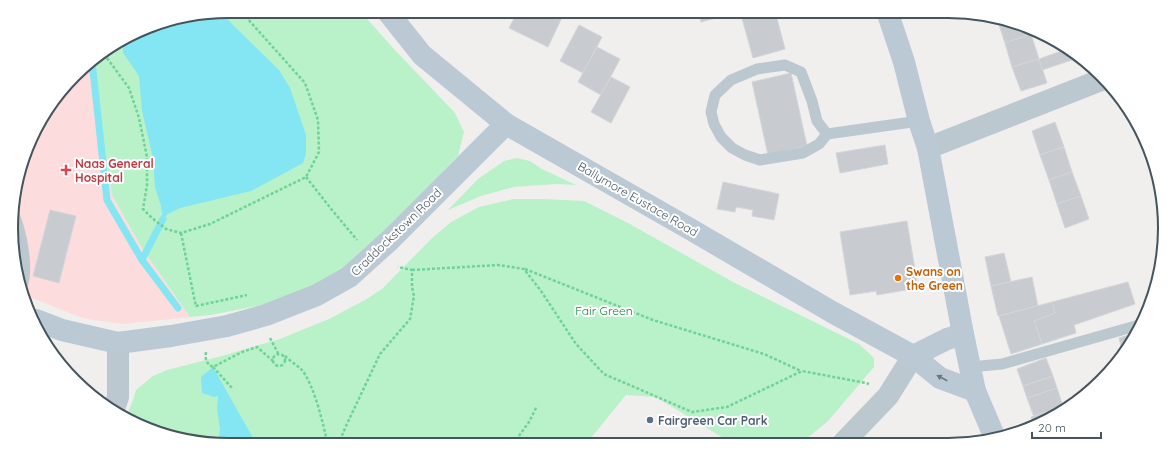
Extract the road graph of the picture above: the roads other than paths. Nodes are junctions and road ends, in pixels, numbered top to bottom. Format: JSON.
{"nodes":[{"id":1,"x":393,"y":18,"type":"edge"},
{"id":2,"x":889,"y":18,"type":"edge"},
{"id":3,"x":1097,"y":81,"type":"edge"},
{"id":4,"x":919,"y":121,"type":"junction"},
{"id":5,"x":506,"y":124,"type":"junction"},
{"id":6,"x":827,"y":134,"type":"junction"},
{"id":7,"x":928,"y":148,"type":"junction"},
{"id":8,"x":18,"y":223,"type":"edge"},
{"id":9,"x":24,"y":278,"type":"edge"},
{"id":10,"x":40,"y":322,"type":"edge"},
{"id":11,"x":1133,"y":327,"type":"edge"},
{"id":12,"x":964,"y":334,"type":"junction"},
{"id":13,"x":118,"y":342,"type":"junction"},
{"id":14,"x":914,"y":356,"type":"junction"},
{"id":15,"x":970,"y":367,"type":"junction"},
{"id":16,"x":975,"y":391,"type":"junction"},
{"id":17,"x":115,"y":405,"type":"edge"},
{"id":18,"x":993,"y":433,"type":"edge"},
{"id":19,"x":847,"y":438,"type":"edge"}],
"edges":[{"from":1,"to":5,"type":"main road","name":"Ballymore Eustace Road"},
{"from":2,"to":4,"type":"main road"},
{"from":3,"to":7,"type":"street"},
{"from":4,"to":6,"type":"lane"},
{"from":4,"to":7,"type":"main road"},
{"from":5,"to":13,"type":"main road","name":"Craddockstown Road"},
{"from":5,"to":14,"type":"main road","name":"Ballymore Eustace Road"},
{"from":6,"to":6,"type":"lane"},
{"from":7,"to":12,"type":"main road"},
{"from":8,"to":9,"type":"lane"},
{"from":10,"to":13,"type":"main road","name":"Craddockstown Road"},
{"from":11,"to":15,"type":"lane"},
{"from":12,"to":14,"type":"main road"},
{"from":12,"to":15,"type":"main road"},
{"from":13,"to":17,"type":"street"},
{"from":16,"to":14,"type":"main road","name":"Ballymore Eustace Road","one_way":true},
{"from":14,"to":19,"type":"street"},
{"from":15,"to":16,"type":"main road"},
{"from":16,"to":18,"type":"main road"}]}
